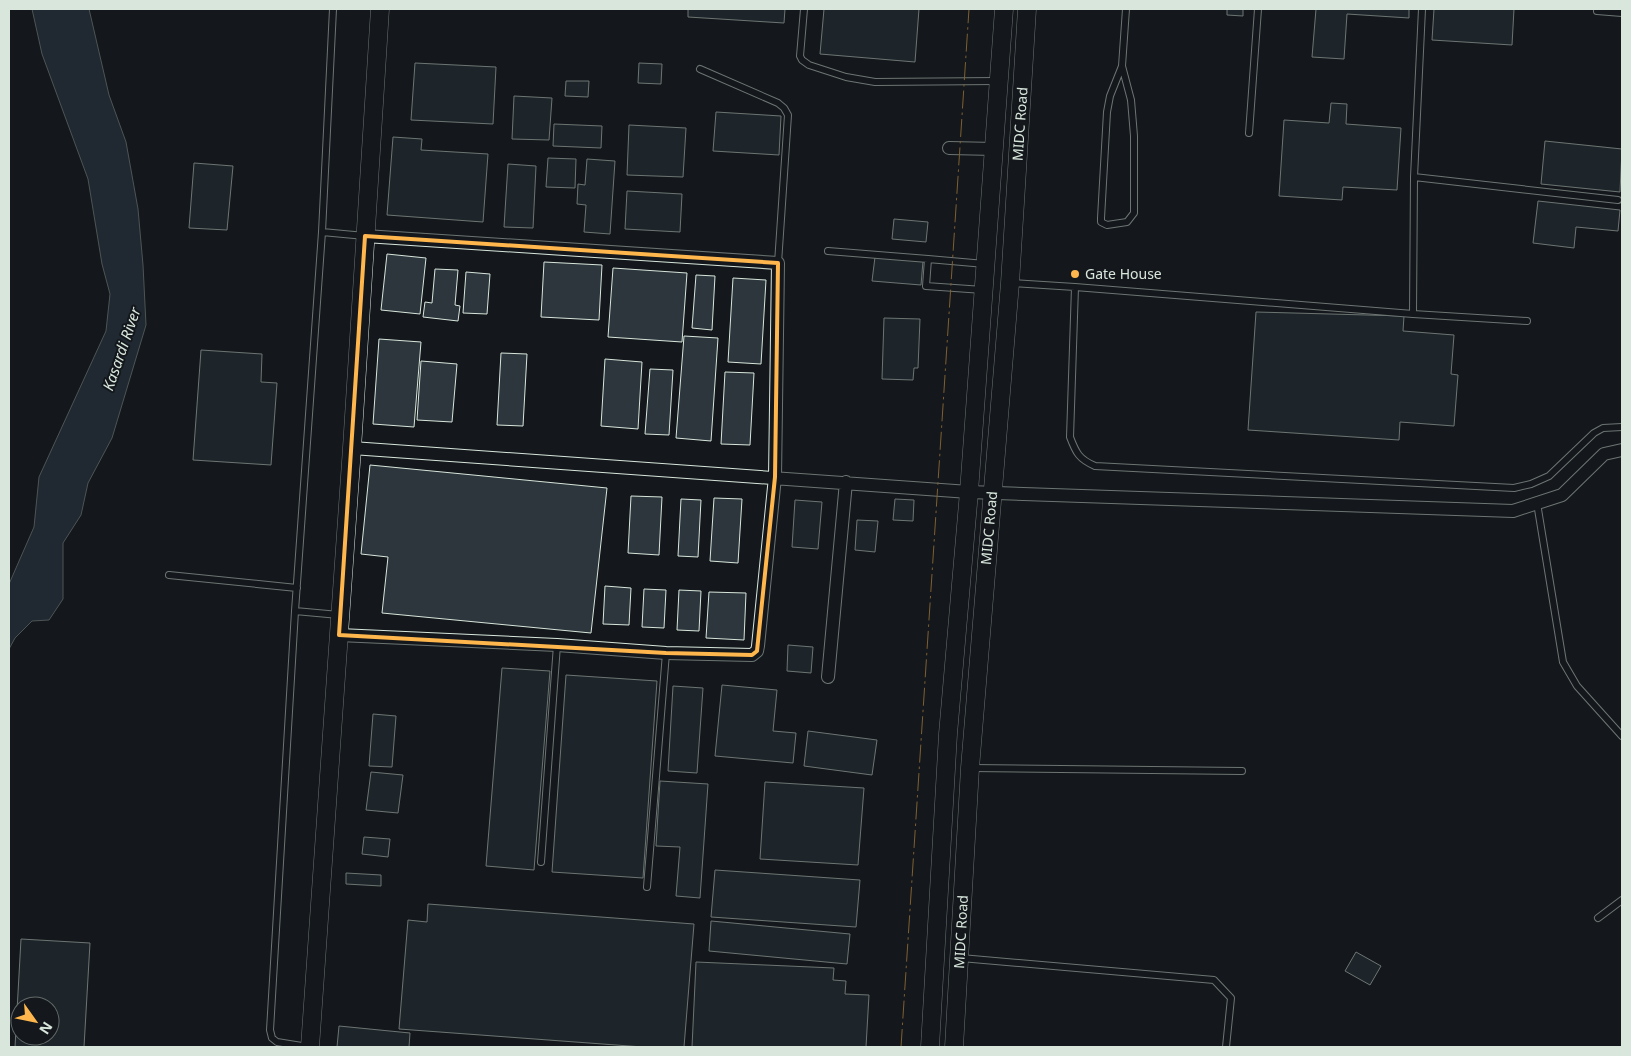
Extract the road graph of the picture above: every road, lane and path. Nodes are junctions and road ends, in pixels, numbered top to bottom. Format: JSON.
{"nodes":[{"id":1,"x":333,"y":9,"type":"edge"},
{"id":2,"x":380,"y":9,"type":"edge"},
{"id":3,"x":804,"y":9,"type":"edge"},
{"id":4,"x":1004,"y":9,"type":"edge"},
{"id":5,"x":1028,"y":9,"type":"edge"},
{"id":6,"x":1126,"y":9,"type":"edge"},
{"id":7,"x":1258,"y":9,"type":"edge"},
{"id":8,"x":1422,"y":9,"type":"edge"},
{"id":9,"x":1597,"y":11,"type":"dead end"},
{"id":10,"x":1622,"y":12,"type":"edge"},
{"id":11,"x":1122,"y":66,"type":"junction"},
{"id":12,"x":700,"y":69,"type":"dead end"},
{"id":13,"x":1000,"y":81,"type":"junction"},
{"id":14,"x":1249,"y":134,"type":"dead end"},
{"id":15,"x":949,"y":148,"type":"dead end"},
{"id":16,"x":995,"y":149,"type":"junction"},
{"id":17,"x":1414,"y":177,"type":"junction"},
{"id":18,"x":1618,"y":200,"type":"dead end"},
{"id":19,"x":322,"y":232,"type":"junction"},
{"id":20,"x":365,"y":236,"type":"junction"},
{"id":21,"x":828,"y":251,"type":"dead end"},
{"id":22,"x":928,"y":260,"type":"junction"},
{"id":23,"x":778,"y":263,"type":"junction"},
{"id":24,"x":986,"y":264,"type":"junction"},
{"id":25,"x":1010,"y":283,"type":"junction"},
{"id":26,"x":1075,"y":287,"type":"junction"},
{"id":27,"x":984,"y":290,"type":"junction"},
{"id":28,"x":1413,"y":314,"type":"junction"},
{"id":29,"x":1527,"y":321,"type":"dead end"},
{"id":30,"x":1622,"y":427,"type":"edge"},
{"id":31,"x":352,"y":448,"type":"junction"},
{"id":32,"x":1622,"y":450,"type":"edge"},
{"id":33,"x":775,"y":477,"type":"junction"},
{"id":34,"x":846,"y":482,"type":"junction"},
{"id":35,"x":969,"y":492,"type":"junction"},
{"id":36,"x":992,"y":493,"type":"junction"},
{"id":37,"x":1537,"y":503,"type":"junction"},
{"id":38,"x":169,"y":575,"type":"dead end"},
{"id":39,"x":297,"y":588,"type":"junction"},
{"id":40,"x":295,"y":611,"type":"junction"},
{"id":41,"x":340,"y":615,"type":"junction"},
{"id":42,"x":339,"y":635,"type":"junction"},
{"id":43,"x":557,"y":645,"type":"junction"},
{"id":44,"x":666,"y":653,"type":"junction"},
{"id":45,"x":828,"y":677,"type":"dead end"},
{"id":46,"x":1622,"y":736,"type":"edge"},
{"id":47,"x":970,"y":768,"type":"junction"},
{"id":48,"x":1242,"y":771,"type":"dead end"},
{"id":49,"x":542,"y":862,"type":"dead end"},
{"id":50,"x":647,"y":887,"type":"dead end"},
{"id":51,"x":1622,"y":900,"type":"edge"},
{"id":52,"x":1598,"y":918,"type":"dead end"},
{"id":53,"x":960,"y":958,"type":"junction"},
{"id":54,"x":310,"y":1047,"type":"edge"},
{"id":55,"x":930,"y":1047,"type":"edge"},
{"id":56,"x":954,"y":1047,"type":"edge"},
{"id":57,"x":1226,"y":1047,"type":"edge"}],
"edges":[{"from":1,"to":19,"type":"lane"},
{"from":2,"to":20,"type":"main road"},
{"from":3,"to":13,"type":"lane"},
{"from":4,"to":13,"type":"main road","name":"MIDC Road"},
{"from":5,"to":25,"type":"main road","name":"MIDC Road"},
{"from":6,"to":11,"type":"lane"},
{"from":7,"to":14,"type":"lane"},
{"from":8,"to":17,"type":"lane"},
{"from":9,"to":10,"type":"lane"},
{"from":11,"to":11,"type":"lane"},
{"from":12,"to":23,"type":"lane"},
{"from":13,"to":16,"type":"main road","name":"MIDC Road"},
{"from":15,"to":16,"type":"street"},
{"from":16,"to":24,"type":"main road","name":"MIDC Road"},
{"from":17,"to":18,"type":"lane"},
{"from":17,"to":28,"type":"lane"},
{"from":19,"to":20,"type":"lane"},
{"from":19,"to":39,"type":"lane"},
{"from":20,"to":23,"type":"street"},
{"from":20,"to":31,"type":"main road"},
{"from":21,"to":22,"type":"lane"},
{"from":22,"to":24,"type":"lane"},
{"from":22,"to":27,"type":"lane"},
{"from":23,"to":33,"type":"street"},
{"from":24,"to":27,"type":"main road","name":"MIDC Road"},
{"from":25,"to":26,"type":"lane"},
{"from":25,"to":36,"type":"main road","name":"MIDC Road"},
{"from":26,"to":28,"type":"lane"},
{"from":26,"to":30,"type":"lane"},
{"from":27,"to":35,"type":"main road","name":"MIDC Road"},
{"from":28,"to":29,"type":"lane"},
{"from":31,"to":33,"type":"street"},
{"from":31,"to":41,"type":"main road"},
{"from":32,"to":37,"type":"street"},
{"from":33,"to":34,"type":"street"},
{"from":33,"to":44,"type":"street"},
{"from":34,"to":35,"type":"street"},
{"from":34,"to":45,"type":"street"},
{"from":35,"to":36,"type":"street"},
{"from":35,"to":55,"type":"main road","name":"MIDC Road"},
{"from":36,"to":37,"type":"street"},
{"from":36,"to":47,"type":"main road","name":"MIDC Road"},
{"from":37,"to":46,"type":"lane"},
{"from":38,"to":39,"type":"lane"},
{"from":39,"to":40,"type":"lane"},
{"from":40,"to":41,"type":"lane"},
{"from":40,"to":54,"type":"lane"},
{"from":41,"to":42,"type":"main road"},
{"from":42,"to":43,"type":"street"},
{"from":42,"to":54,"type":"main road"},
{"from":43,"to":44,"type":"street"},
{"from":43,"to":49,"type":"lane"},
{"from":44,"to":50,"type":"lane"},
{"from":47,"to":48,"type":"lane"},
{"from":47,"to":53,"type":"main road","name":"MIDC Road"},
{"from":51,"to":52,"type":"lane"},
{"from":53,"to":56,"type":"main road","name":"MIDC Road"},
{"from":53,"to":57,"type":"lane"}]}
